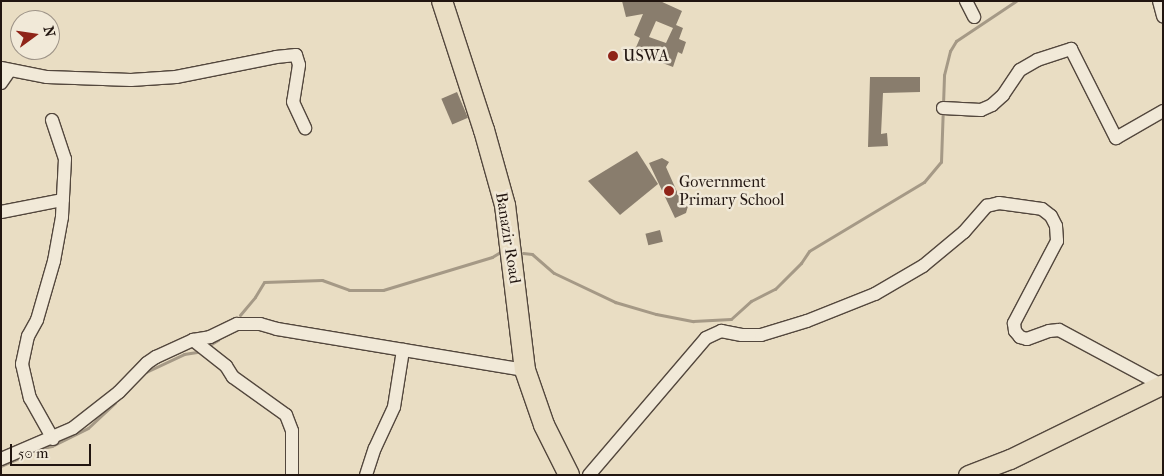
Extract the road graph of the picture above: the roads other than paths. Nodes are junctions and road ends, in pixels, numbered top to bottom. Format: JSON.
{"nodes":[{"id":1,"x":442,"y":1,"type":"edge"},
{"id":2,"x":966,"y":1,"type":"edge"},
{"id":3,"x":1159,"y":1,"type":"edge"},
{"id":4,"x":1163,"y":16,"type":"edge"},
{"id":5,"x":974,"y":17,"type":"dead end"},
{"id":6,"x":6,"y":69,"type":"edge"},
{"id":7,"x":1,"y":83,"type":"edge"},
{"id":8,"x":943,"y":108,"type":"dead end"},
{"id":9,"x":1163,"y":111,"type":"edge"},
{"id":10,"x":52,"y":120,"type":"dead end"},
{"id":11,"x":304,"y":128,"type":"dead end"},
{"id":12,"x":63,"y":200,"type":"junction"},
{"id":13,"x":1,"y":212,"type":"edge"},
{"id":14,"x":193,"y":340,"type":"junction"},
{"id":15,"x":404,"y":350,"type":"junction"},
{"id":16,"x":525,"y":370,"type":"junction"},
{"id":17,"x":1162,"y":385,"type":"edge"},
{"id":18,"x":53,"y":439,"type":"junction"},
{"id":19,"x":1,"y":459,"type":"edge"},
{"id":20,"x":292,"y":475,"type":"edge"},
{"id":21,"x":366,"y":475,"type":"edge"},
{"id":22,"x":569,"y":475,"type":"edge"},
{"id":23,"x":589,"y":475,"type":"edge"},
{"id":24,"x":968,"y":475,"type":"edge"}],
"edges":[{"from":1,"to":16,"type":"highway","name":"Banazir Road"},
{"from":2,"to":5,"type":"street"},
{"from":3,"to":4,"type":"street"},
{"from":6,"to":7,"type":"street"},
{"from":6,"to":11,"type":"street"},
{"from":8,"to":9,"type":"street"},
{"from":10,"to":12,"type":"street"},
{"from":12,"to":13,"type":"street"},
{"from":12,"to":18,"type":"street"},
{"from":14,"to":15,"type":"street"},
{"from":14,"to":18,"type":"street"},
{"from":14,"to":20,"type":"street"},
{"from":15,"to":16,"type":"street"},
{"from":15,"to":21,"type":"street"},
{"from":16,"to":22,"type":"highway","name":"Banazir Road"},
{"from":17,"to":23,"type":"street"},
{"from":17,"to":24,"type":"main road"},
{"from":18,"to":19,"type":"street"}]}
